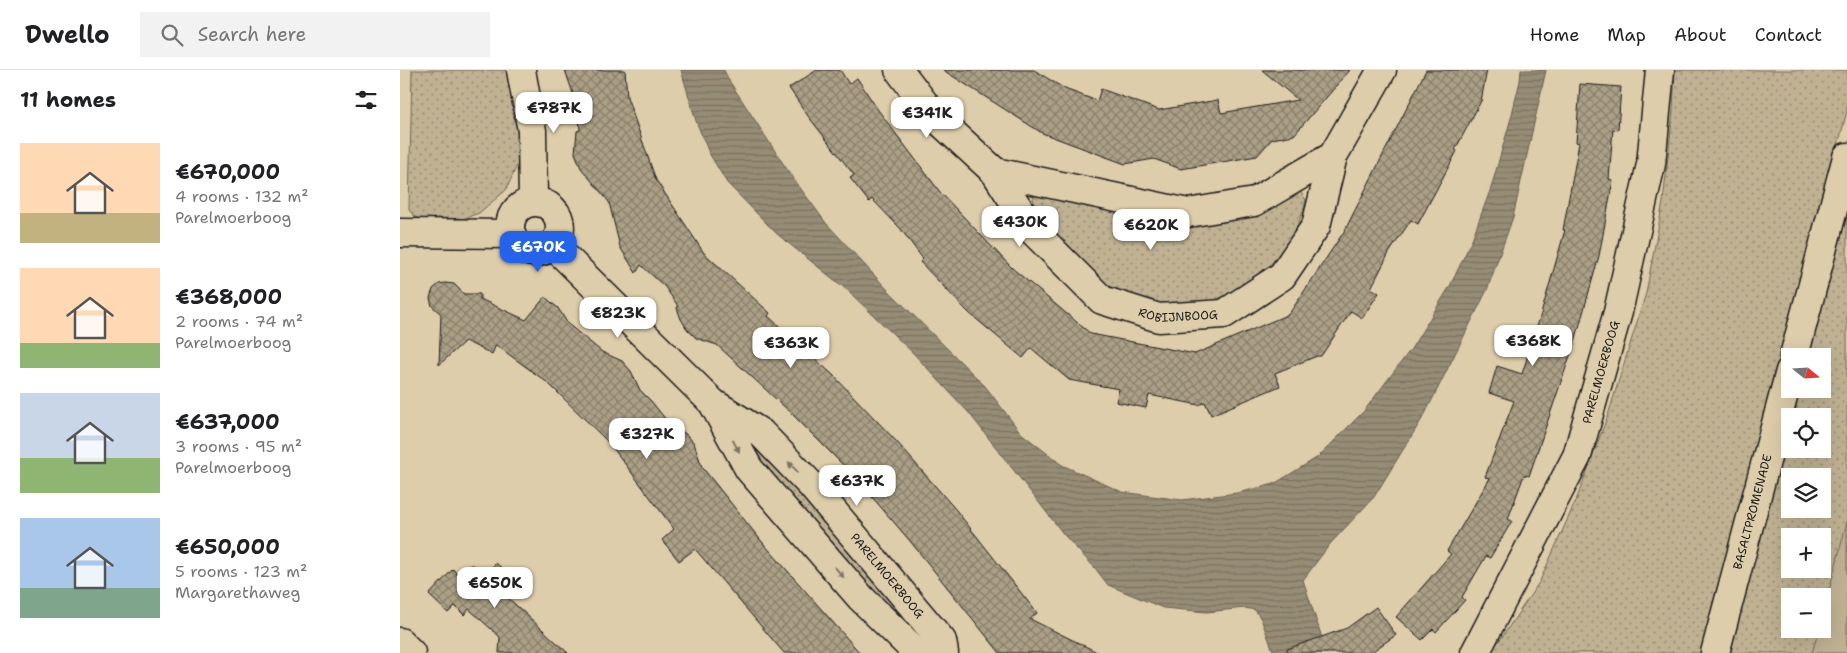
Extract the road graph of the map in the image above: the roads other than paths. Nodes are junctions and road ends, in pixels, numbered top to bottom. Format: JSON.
{"nodes":[{"id":1,"x":521,"y":70,"type":"edge"},
{"id":2,"x":899,"y":70,"type":"edge"},
{"id":3,"x":1382,"y":70,"type":"edge"},
{"id":4,"x":1660,"y":70,"type":"edge"},
{"id":5,"x":1333,"y":156,"type":"junction"},
{"id":6,"x":1847,"y":157,"type":"edge"},
{"id":7,"x":995,"y":172,"type":"junction"},
{"id":8,"x":533,"y":202,"type":"junction"},
{"id":9,"x":400,"y":233,"type":"edge"},
{"id":10,"x":511,"y":234,"type":"junction"},
{"id":11,"x":553,"y":244,"type":"junction"},
{"id":12,"x":1796,"y":348,"type":"edge"},
{"id":13,"x":1783,"y":398,"type":"edge"},
{"id":14,"x":713,"y":403,"type":"junction"},
{"id":15,"x":400,"y":642,"type":"edge"},
{"id":16,"x":411,"y":653,"type":"edge"},
{"id":17,"x":917,"y":653,"type":"edge"},
{"id":18,"x":944,"y":653,"type":"edge"},
{"id":19,"x":1475,"y":653,"type":"edge"},
{"id":20,"x":1715,"y":653,"type":"edge"}],
"edges":[{"from":1,"to":8,"type":"street"},
{"from":2,"to":7,"type":"street","name":"ROBIJNBOOG"},
{"from":3,"to":5,"type":"street","name":"ROBIJNBOOG"},
{"from":4,"to":19,"type":"street","name":"PARELMOERBOOG"},
{"from":5,"to":7,"type":"street"},
{"from":5,"to":7,"type":"street","name":"ROBIJNBOOG"},
{"from":6,"to":12,"type":"street"},
{"from":8,"to":10,"type":"street"},
{"from":8,"to":11,"type":"street"},
{"from":9,"to":10,"type":"street"},
{"from":10,"to":11,"type":"street"},
{"from":11,"to":14,"type":"street","name":"PARELMOERBOOG"},
{"from":13,"to":20,"type":"street","name":"BASALTPROMENADE"},
{"from":14,"to":17,"type":"street","name":"PARELMOERBOOG","one_way":true},
{"from":18,"to":14,"type":"street","name":"PARELMOERBOOG","one_way":true},
{"from":15,"to":16,"type":"street"}]}
